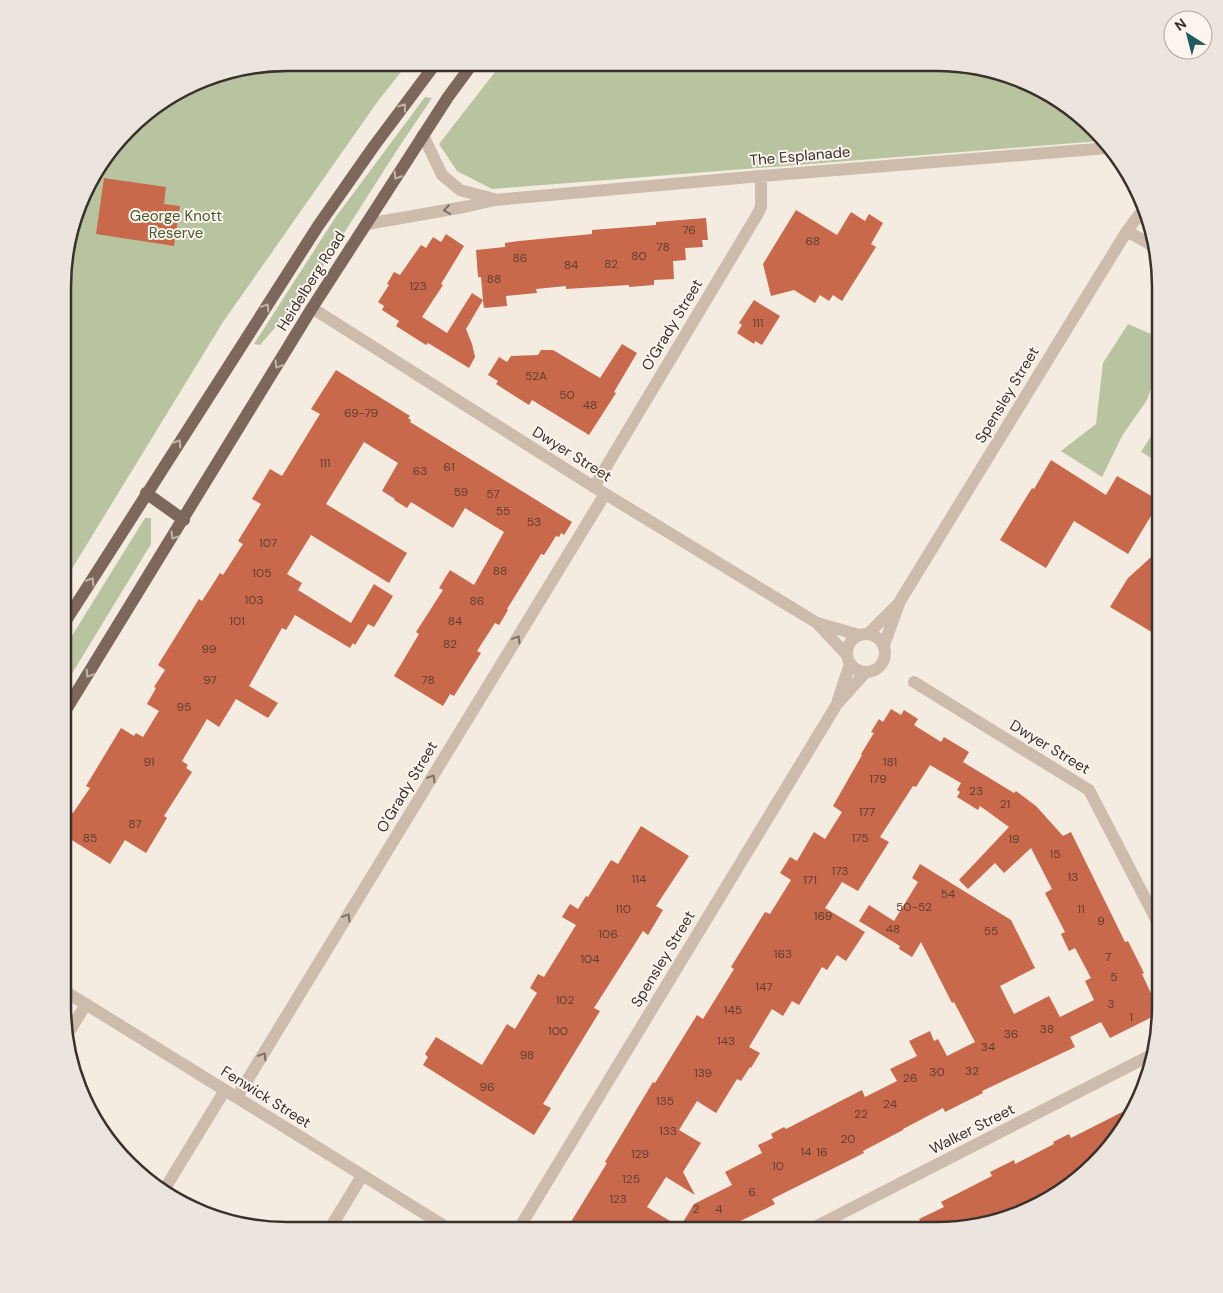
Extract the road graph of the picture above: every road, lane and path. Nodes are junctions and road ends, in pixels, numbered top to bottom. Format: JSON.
{"nodes":[{"id":1,"x":430,"y":71,"type":"edge"},
{"id":2,"x":467,"y":71,"type":"edge"},
{"id":3,"x":424,"y":135,"type":"junction"},
{"id":4,"x":1101,"y":149,"type":"edge"},
{"id":5,"x":761,"y":176,"type":"junction"},
{"id":6,"x":495,"y":200,"type":"junction"},
{"id":7,"x":1139,"y":215,"type":"edge"},
{"id":8,"x":367,"y":224,"type":"junction"},
{"id":9,"x":1127,"y":230,"type":"junction"},
{"id":10,"x":1147,"y":243,"type":"edge"},
{"id":11,"x":312,"y":308,"type":"junction"},
{"id":12,"x":599,"y":490,"type":"junction"},
{"id":13,"x":146,"y":493,"type":"junction"},
{"id":14,"x":184,"y":520,"type":"junction"},
{"id":15,"x":900,"y":601,"type":"junction"},
{"id":16,"x":71,"y":612,"type":"edge"},
{"id":17,"x":817,"y":623,"type":"junction"},
{"id":18,"x":863,"y":634,"type":"junction"},
{"id":19,"x":884,"y":645,"type":"junction"},
{"id":20,"x":848,"y":659,"type":"junction"},
{"id":21,"x":865,"y":673,"type":"junction"},
{"id":22,"x":914,"y":682,"type":"dead end"},
{"id":23,"x":71,"y":702,"type":"edge"},
{"id":24,"x":837,"y":704,"type":"junction"},
{"id":25,"x":1152,"y":912,"type":"edge"},
{"id":26,"x":71,"y":995,"type":"edge"},
{"id":27,"x":86,"y":1004,"type":"junction"},
{"id":28,"x":72,"y":1026,"type":"edge"},
{"id":29,"x":1145,"y":1058,"type":"edge"},
{"id":30,"x":224,"y":1090,"type":"junction"},
{"id":31,"x":237,"y":1097,"type":"junction"},
{"id":32,"x":362,"y":1176,"type":"junction"},
{"id":33,"x":167,"y":1185,"type":"edge"},
{"id":34,"x":334,"y":1222,"type":"edge"},
{"id":35,"x":438,"y":1222,"type":"edge"},
{"id":36,"x":523,"y":1222,"type":"edge"},
{"id":37,"x":825,"y":1222,"type":"edge"}],
"edges":[{"from":13,"to":1,"type":"main road","name":"Heidelberg Road","one_way":true},
{"from":2,"to":3,"type":"main road","name":"Heidelberg Road"},
{"from":3,"to":6,"type":"street","name":"The Esplanade"},
{"from":3,"to":8,"type":"main road","name":"Heidelberg Road","one_way":true},
{"from":4,"to":5,"type":"street","name":"The Esplanade"},
{"from":5,"to":6,"type":"street","name":"The Esplanade"},
{"from":5,"to":12,"type":"street","name":"O'Grady Street"},
{"from":6,"to":8,"type":"street","name":"The Esplanade","one_way":true},
{"from":7,"to":9,"type":"street","name":"Spensley Street"},
{"from":8,"to":11,"type":"main road","name":"Heidelberg Road"},
{"from":9,"to":10,"type":"street"},
{"from":9,"to":15,"type":"street","name":"Spensley Street"},
{"from":11,"to":12,"type":"street","name":"Dwyer Street"},
{"from":11,"to":14,"type":"main road","name":"Heidelberg Road","one_way":true},
{"from":12,"to":17,"type":"street","name":"Dwyer Street"},
{"from":31,"to":12,"type":"street","name":"O'Grady Street","one_way":true},
{"from":13,"to":14,"type":"main road"},
{"from":16,"to":13,"type":"main road","name":"Heidelberg Road","one_way":true},
{"from":14,"to":23,"type":"main road","name":"Heidelberg Road","one_way":true},
{"from":15,"to":18,"type":"street","name":"Spensley Street"},
{"from":15,"to":19,"type":"street","name":"Spensley Street"},
{"from":17,"to":18,"type":"street","name":"Dwyer Street"},
{"from":17,"to":20,"type":"street","name":"Dwyer Street"},
{"from":18,"to":19,"type":"street"},
{"from":18,"to":20,"type":"street"},
{"from":19,"to":21,"type":"street"},
{"from":20,"to":21,"type":"street"},
{"from":20,"to":24,"type":"street","name":"Spensley Street"},
{"from":21,"to":24,"type":"street","name":"Spensley Street"},
{"from":22,"to":25,"type":"street","name":"Dwyer Street"},
{"from":24,"to":36,"type":"street","name":"Spensley Street"},
{"from":26,"to":27,"type":"street","name":"Fenwick Street"},
{"from":27,"to":28,"type":"street"},
{"from":27,"to":30,"type":"street","name":"Fenwick Street"},
{"from":29,"to":37,"type":"street","name":"Walker Street"},
{"from":30,"to":31,"type":"street","name":"Fenwick Street"},
{"from":30,"to":33,"type":"street"},
{"from":31,"to":32,"type":"street","name":"Fenwick Street"},
{"from":32,"to":34,"type":"street"},
{"from":32,"to":35,"type":"street","name":"Fenwick Street"}]}
